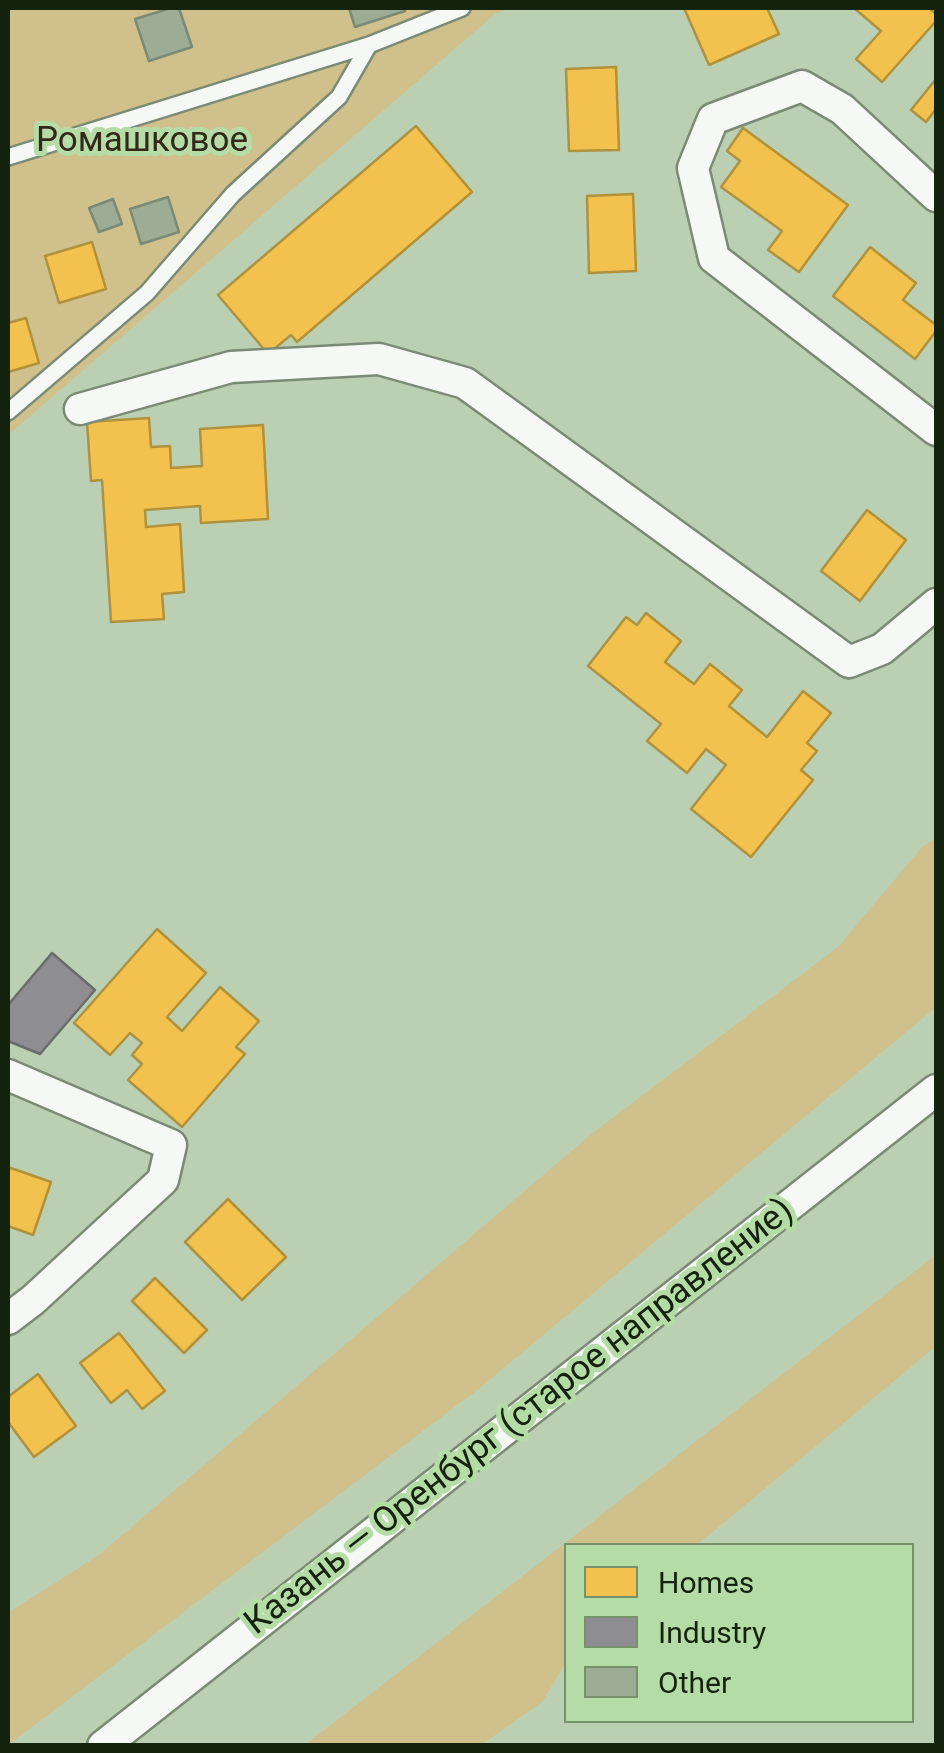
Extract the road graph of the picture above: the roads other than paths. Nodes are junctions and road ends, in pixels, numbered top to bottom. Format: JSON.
{"nodes":[{"id":1,"x":462,"y":8,"type":"edge"},
{"id":2,"x":369,"y":45,"type":"junction"},
{"id":3,"x":8,"y":158,"type":"edge"},
{"id":4,"x":936,"y":196,"type":"edge"},
{"id":5,"x":80,"y":410,"type":"dead end"},
{"id":6,"x":8,"y":412,"type":"edge"},
{"id":7,"x":936,"y":430,"type":"edge"},
{"id":8,"x":936,"y":604,"type":"edge"},
{"id":9,"x":8,"y":1075,"type":"edge"},
{"id":10,"x":936,"y":1090,"type":"edge"},
{"id":11,"x":20,"y":1295,"type":"edge"},
{"id":12,"x":8,"y":1319,"type":"edge"},
{"id":13,"x":102,"y":1746,"type":"edge"}],
"edges":[{"from":1,"to":2,"type":"lane"},
{"from":2,"to":3,"type":"lane"},
{"from":2,"to":6,"type":"lane"},
{"from":4,"to":7,"type":"street"},
{"from":5,"to":8,"type":"street"},
{"from":9,"to":11,"type":"street"},
{"from":10,"to":13,"type":"street","name":"Казань — Оренбург (старое направление)"},
{"from":11,"to":12,"type":"street"}]}
